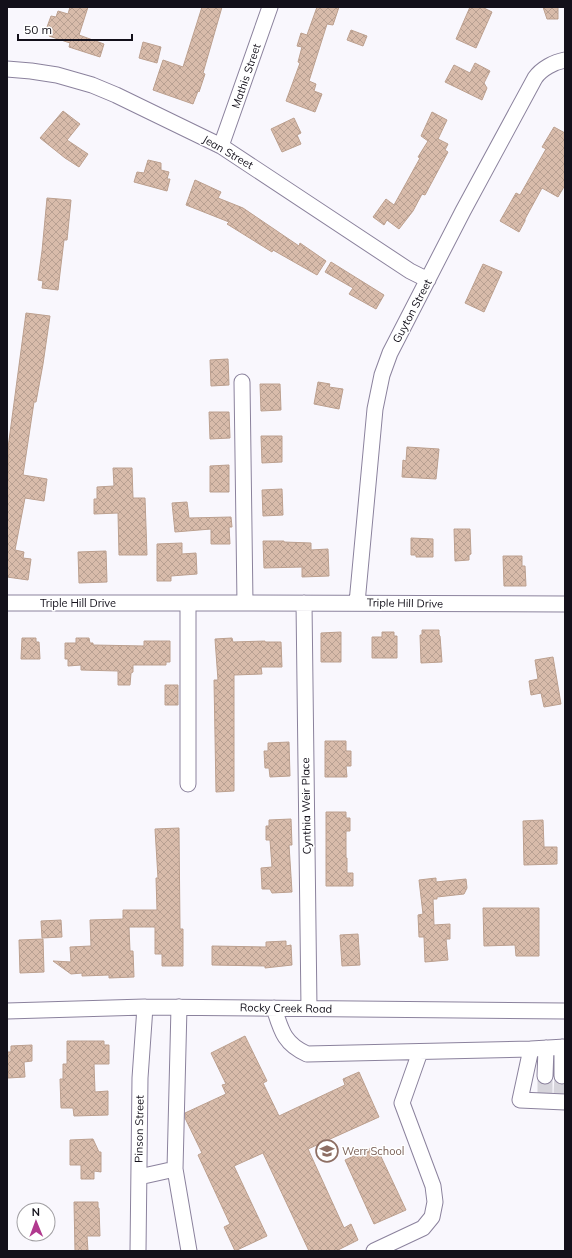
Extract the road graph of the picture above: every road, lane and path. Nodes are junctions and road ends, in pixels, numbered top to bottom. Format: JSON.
{"nodes":[{"id":1,"x":270,"y":7,"type":"edge"},
{"id":2,"x":565,"y":60,"type":"edge"},
{"id":3,"x":7,"y":70,"type":"edge"},
{"id":4,"x":221,"y":146,"type":"junction"},
{"id":5,"x":428,"y":280,"type":"junction"},
{"id":6,"x":242,"y":382,"type":"dead end"},
{"id":7,"x":245,"y":602,"type":"junction"},
{"id":8,"x":7,"y":603,"type":"edge"},
{"id":9,"x":188,"y":603,"type":"junction"},
{"id":10,"x":304,"y":603,"type":"junction"},
{"id":11,"x":358,"y":603,"type":"junction"},
{"id":12,"x":565,"y":604,"type":"edge"},
{"id":13,"x":188,"y":784,"type":"dead end"},
{"id":14,"x":145,"y":1007,"type":"junction"},
{"id":15,"x":179,"y":1007,"type":"junction"},
{"id":16,"x":274,"y":1008,"type":"junction"},
{"id":17,"x":309,"y":1008,"type":"junction"},
{"id":18,"x":7,"y":1011,"type":"edge"},
{"id":19,"x":565,"y":1011,"type":"edge"},
{"id":20,"x":564,"y":1047,"type":"edge"},
{"id":21,"x":538,"y":1049,"type":"junction"},
{"id":22,"x":420,"y":1052,"type":"junction"},
{"id":23,"x":545,"y":1076,"type":"tunnel mouth"},
{"id":24,"x":562,"y":1076,"type":"tunnel mouth"},
{"id":25,"x":563,"y":1099,"type":"edge"},
{"id":26,"x":175,"y":1169,"type":"junction"},
{"id":27,"x":139,"y":1177,"type":"junction"},
{"id":28,"x":138,"y":1251,"type":"edge"},
{"id":29,"x":189,"y":1251,"type":"edge"},
{"id":30,"x":374,"y":1251,"type":"edge"}],
"edges":[{"from":1,"to":4,"type":"street","name":"Mathis Street"},
{"from":2,"to":5,"type":"street","name":"Guyton Street"},
{"from":3,"to":4,"type":"street","name":"Jean Street"},
{"from":4,"to":5,"type":"street","name":"Jean Street"},
{"from":5,"to":11,"type":"street","name":"Guyton Street"},
{"from":6,"to":7,"type":"street"},
{"from":7,"to":9,"type":"street","name":"Triple Hill Drive"},
{"from":7,"to":10,"type":"street","name":"Triple Hill Drive"},
{"from":8,"to":9,"type":"street","name":"Triple Hill Drive"},
{"from":9,"to":13,"type":"street"},
{"from":10,"to":11,"type":"street","name":"Triple Hill Drive"},
{"from":10,"to":17,"type":"street","name":"Cynthia Weir Place"},
{"from":11,"to":12,"type":"street","name":"Triple Hill Drive"},
{"from":14,"to":15,"type":"street","name":"Rocky Creek Road"},
{"from":14,"to":18,"type":"street","name":"Rocky Creek Road"},
{"from":14,"to":27,"type":"street","name":"Pinson Street"},
{"from":15,"to":16,"type":"street","name":"Rocky Creek Road"},
{"from":15,"to":26,"type":"street"},
{"from":16,"to":17,"type":"street","name":"Rocky Creek Road"},
{"from":16,"to":22,"type":"street"},
{"from":17,"to":19,"type":"street","name":"Rocky Creek Road"},
{"from":20,"to":21,"type":"street"},
{"from":20,"to":24,"type":"street"},
{"from":21,"to":22,"type":"street"},
{"from":21,"to":23,"type":"street"},
{"from":21,"to":25,"type":"street"},
{"from":22,"to":30,"type":"street"},
{"from":26,"to":27,"type":"street"},
{"from":26,"to":29,"type":"street"},
{"from":27,"to":28,"type":"street","name":"Pinson Street"}]}
